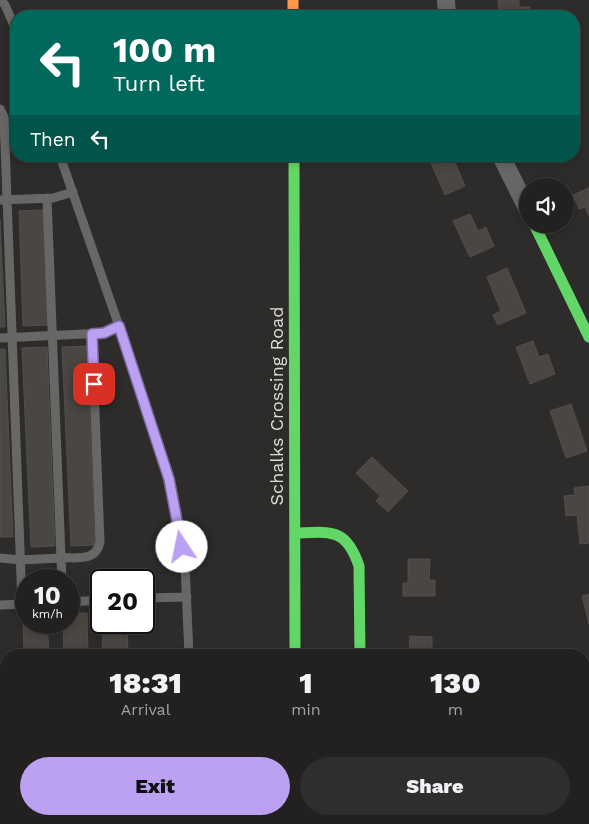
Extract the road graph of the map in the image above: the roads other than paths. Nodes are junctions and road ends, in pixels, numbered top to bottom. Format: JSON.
{"nodes":[{"id":1,"x":1,"y":0,"type":"edge"},
{"id":2,"x":10,"y":16,"type":"edge"},
{"id":3,"x":0,"y":109,"type":"edge"},
{"id":4,"x":62,"y":162,"type":"edge"},
{"id":5,"x":294,"y":162,"type":"edge"},
{"id":6,"x":505,"y":162,"type":"edge"},
{"id":7,"x":519,"y":191,"type":"edge"},
{"id":8,"x":73,"y":192,"type":"junction"},
{"id":9,"x":47,"y":198,"type":"junction"},
{"id":10,"x":3,"y":200,"type":"edge"},
{"id":11,"x":538,"y":233,"type":"edge"},
{"id":12,"x":119,"y":326,"type":"junction"},
{"id":13,"x":92,"y":334,"type":"junction"},
{"id":14,"x":52,"y":335,"type":"junction"},
{"id":15,"x":12,"y":337,"type":"junction"},
{"id":16,"x":589,"y":337,"type":"edge"},
{"id":17,"x":0,"y":338,"type":"edge"},
{"id":18,"x":295,"y":533,"type":"junction"},
{"id":19,"x":0,"y":558,"type":"edge"},
{"id":20,"x":61,"y":558,"type":"junction"},
{"id":21,"x":20,"y":560,"type":"junction"},
{"id":22,"x":21,"y":569,"type":"edge"},
{"id":23,"x":62,"y":569,"type":"edge"},
{"id":24,"x":187,"y":597,"type":"junction"},
{"id":25,"x":155,"y":598,"type":"edge"},
{"id":26,"x":15,"y":604,"type":"edge"},
{"id":27,"x":0,"y":605,"type":"edge"},
{"id":28,"x":189,"y":649,"type":"edge"},
{"id":29,"x":296,"y":649,"type":"edge"},
{"id":30,"x":360,"y":649,"type":"edge"}],
"edges":[{"from":1,"to":2,"type":"lane"},
{"from":3,"to":10,"type":"lane"},
{"from":4,"to":8,"type":"lane"},
{"from":5,"to":18,"type":"street","name":"Schalks Crossing Road"},
{"from":6,"to":7,"type":"street"},
{"from":8,"to":9,"type":"lane"},
{"from":8,"to":12,"type":"lane"},
{"from":9,"to":10,"type":"lane"},
{"from":9,"to":14,"type":"lane"},
{"from":10,"to":15,"type":"lane"},
{"from":11,"to":16,"type":"street"},
{"from":12,"to":13,"type":"lane"},
{"from":12,"to":24,"type":"lane"},
{"from":13,"to":14,"type":"lane"},
{"from":13,"to":20,"type":"lane"},
{"from":14,"to":15,"type":"lane"},
{"from":14,"to":20,"type":"lane"},
{"from":15,"to":17,"type":"lane"},
{"from":15,"to":21,"type":"lane"},
{"from":18,"to":29,"type":"street","name":"Schalks Crossing Road"},
{"from":18,"to":30,"type":"street"},
{"from":19,"to":21,"type":"lane"},
{"from":20,"to":21,"type":"lane"},
{"from":20,"to":23,"type":"lane"},
{"from":21,"to":22,"type":"lane"},
{"from":24,"to":25,"type":"lane"},
{"from":24,"to":28,"type":"lane"},
{"from":26,"to":27,"type":"lane"}]}
